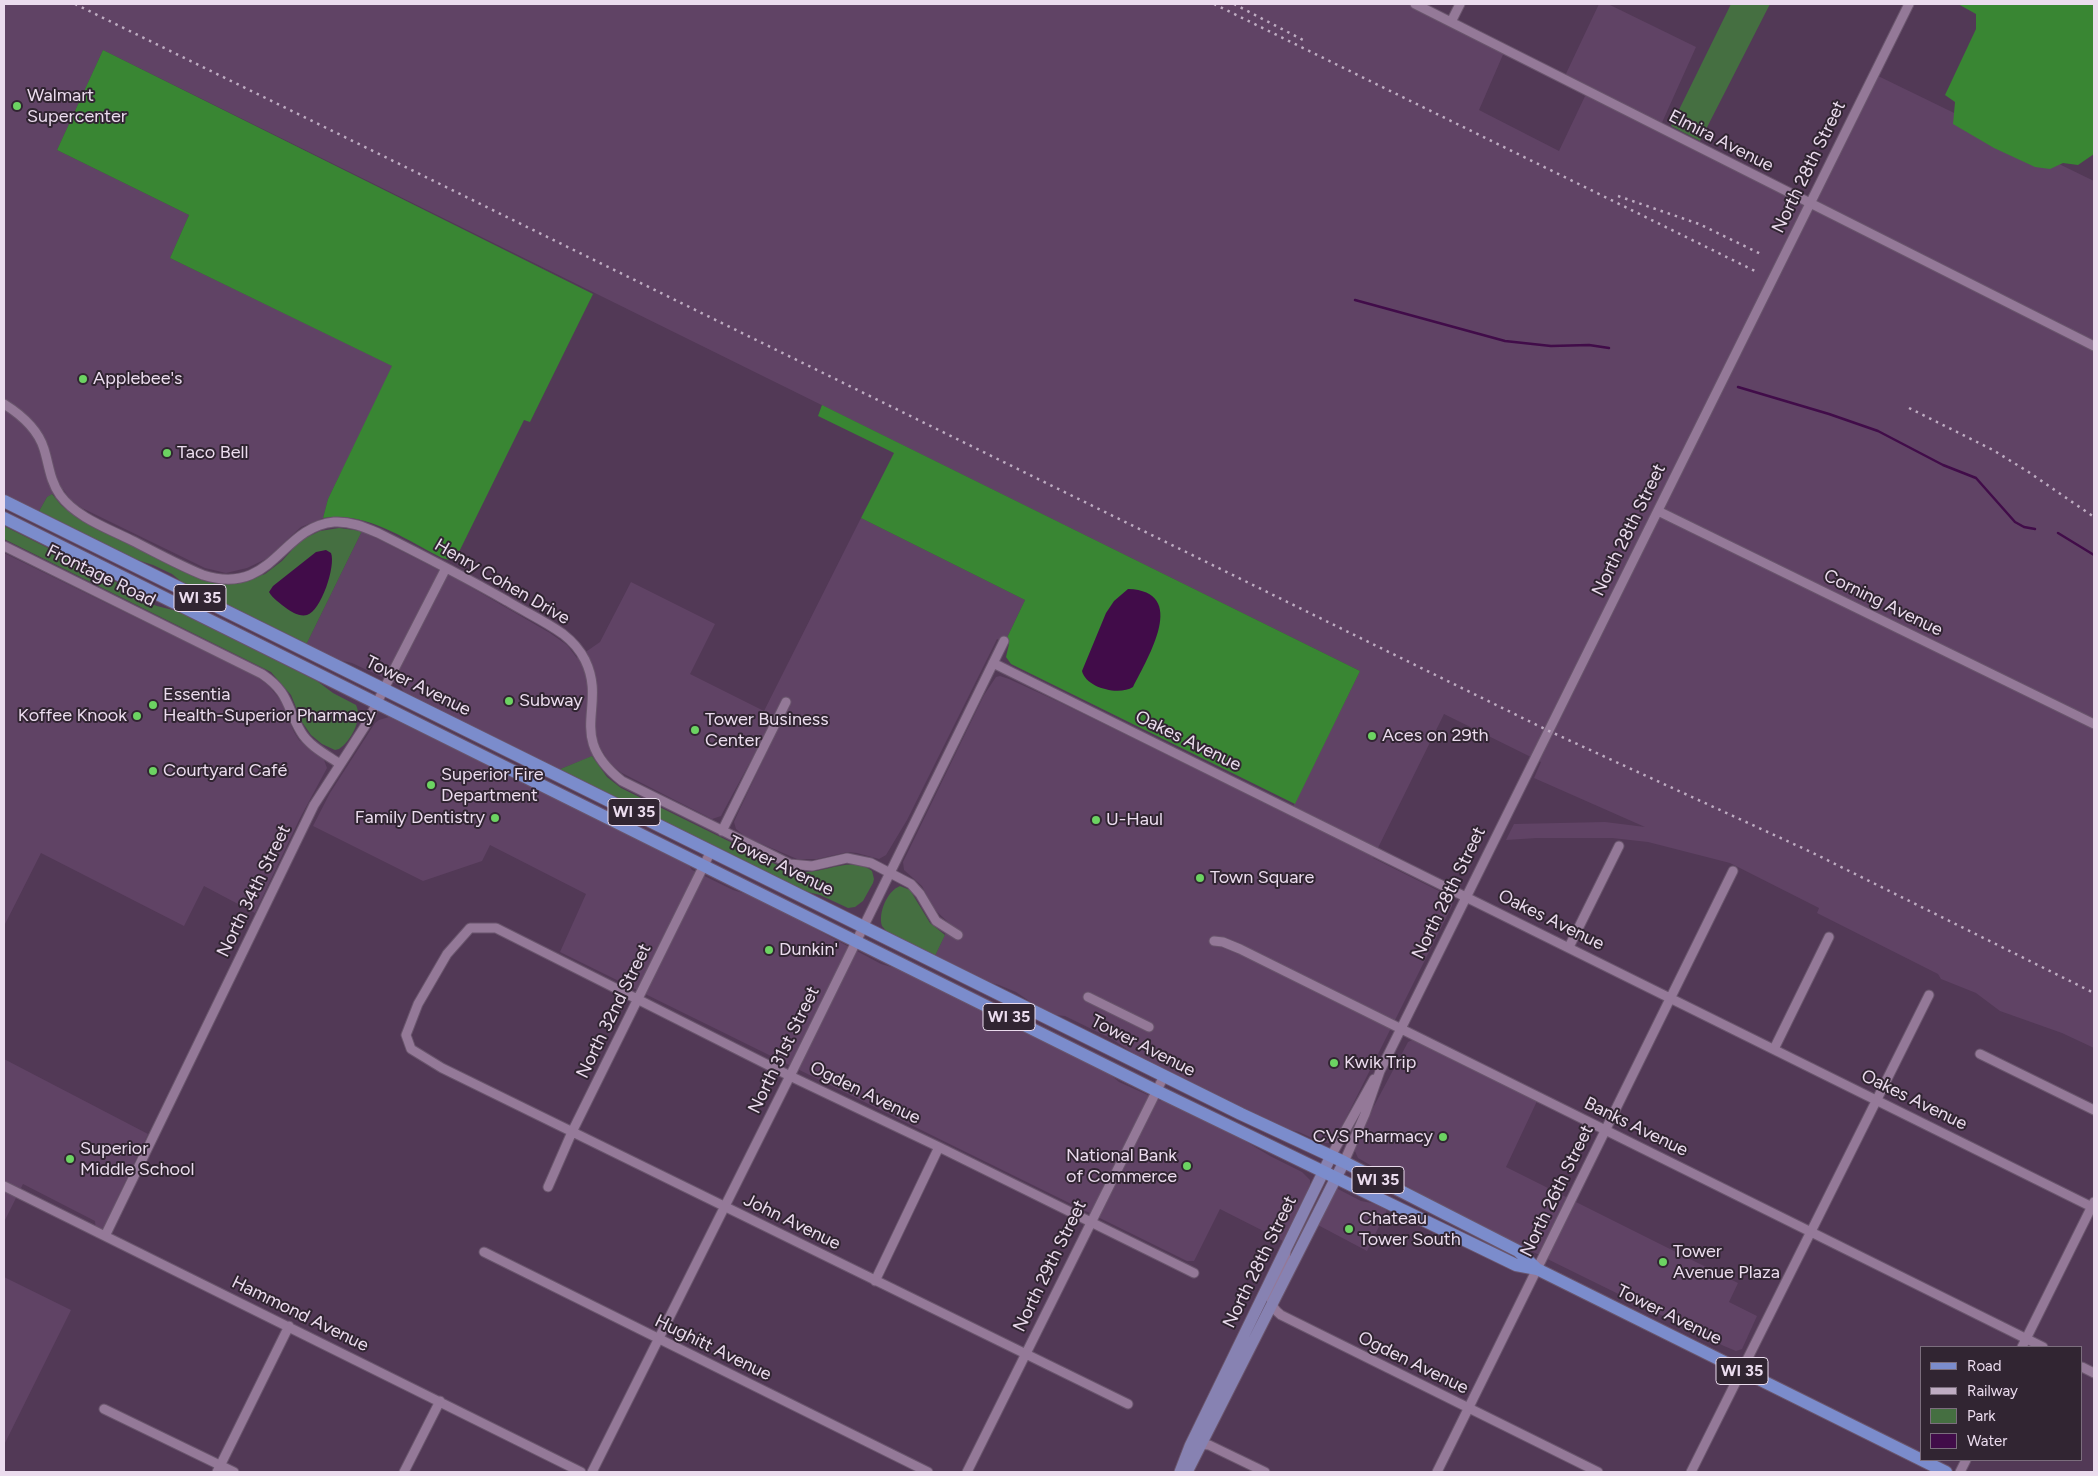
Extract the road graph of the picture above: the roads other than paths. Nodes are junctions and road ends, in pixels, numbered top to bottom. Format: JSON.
{"nodes":[{"id":1,"x":1415,"y":4,"type":"edge"},
{"id":2,"x":1460,"y":4,"type":"edge"},
{"id":3,"x":1909,"y":4,"type":"edge"},
{"id":4,"x":1451,"y":22,"type":"junction"},
{"id":5,"x":1811,"y":204,"type":"junction"},
{"id":6,"x":2094,"y":346,"type":"edge"},
{"id":7,"x":4,"y":404,"type":"edge"},
{"id":8,"x":4,"y":501,"type":"edge"},
{"id":9,"x":1658,"y":511,"type":"junction"},
{"id":10,"x":4,"y":518,"type":"edge"},
{"id":11,"x":4,"y":546,"type":"edge"},
{"id":12,"x":446,"y":568,"type":"junction"},
{"id":13,"x":1004,"y":641,"type":"dead end"},
{"id":14,"x":993,"y":663,"type":"junction"},
{"id":15,"x":384,"y":688,"type":"junction"},
{"id":16,"x":786,"y":702,"type":"dead end"},
{"id":17,"x":377,"y":704,"type":"junction"},
{"id":18,"x":2094,"y":724,"type":"edge"},
{"id":19,"x":340,"y":764,"type":"junction"},
{"id":20,"x":722,"y":831,"type":"junction"},
{"id":21,"x":1620,"y":846,"type":"dead end"},
{"id":22,"x":711,"y":851,"type":"junction"},
{"id":23,"x":703,"y":866,"type":"junction"},
{"id":24,"x":1733,"y":871,"type":"dead end"},
{"id":25,"x":890,"y":872,"type":"junction"},
{"id":26,"x":1467,"y":897,"type":"junction"},
{"id":27,"x":863,"y":926,"type":"junction"},
{"id":28,"x":496,"y":928,"type":"joint"},
{"id":29,"x":958,"y":935,"type":"dead end"},
{"id":30,"x":1828,"y":937,"type":"dead end"},
{"id":31,"x":855,"y":941,"type":"junction"},
{"id":32,"x":1214,"y":941,"type":"dead end"},
{"id":33,"x":1569,"y":947,"type":"junction"},
{"id":34,"x":1929,"y":995,"type":"dead end"},
{"id":35,"x":638,"y":998,"type":"junction"},
{"id":36,"x":1088,"y":998,"type":"dead end"},
{"id":37,"x":1670,"y":998,"type":"junction"},
{"id":38,"x":1149,"y":1027,"type":"dead end"},
{"id":39,"x":1401,"y":1029,"type":"junction"},
{"id":40,"x":1774,"y":1050,"type":"junction"},
{"id":41,"x":1980,"y":1054,"type":"dead end"},
{"id":42,"x":1380,"y":1071,"type":"junction"},
{"id":43,"x":790,"y":1076,"type":"junction"},
{"id":44,"x":1164,"y":1076,"type":"junction"},
{"id":45,"x":1157,"y":1091,"type":"junction"},
{"id":46,"x":1877,"y":1100,"type":"junction"},
{"id":47,"x":2094,"y":1110,"type":"edge"},
{"id":48,"x":1605,"y":1130,"type":"junction"},
{"id":49,"x":572,"y":1132,"type":"junction"},
{"id":50,"x":939,"y":1147,"type":"junction"},
{"id":51,"x":1331,"y":1156,"type":"junction"},
{"id":52,"x":1344,"y":1162,"type":"junction"},
{"id":53,"x":1323,"y":1172,"type":"junction"},
{"id":54,"x":1336,"y":1178,"type":"junction"},
{"id":55,"x":4,"y":1186,"type":"edge"},
{"id":56,"x":548,"y":1187,"type":"dead end"},
{"id":57,"x":2093,"y":1205,"type":"edge"},
{"id":58,"x":725,"y":1206,"type":"junction"},
{"id":59,"x":1091,"y":1222,"type":"junction"},
{"id":60,"x":1810,"y":1232,"type":"junction"},
{"id":61,"x":105,"y":1236,"type":"junction"},
{"id":62,"x":1287,"y":1248,"type":"junction"},
{"id":63,"x":484,"y":1252,"type":"dead end"},
{"id":64,"x":1537,"y":1269,"type":"junction"},
{"id":65,"x":1194,"y":1273,"type":"dead end"},
{"id":66,"x":875,"y":1281,"type":"junction"},
{"id":67,"x":1272,"y":1306,"type":"junction"},
{"id":68,"x":289,"y":1326,"type":"junction"},
{"id":69,"x":658,"y":1339,"type":"junction"},
{"id":70,"x":2024,"y":1343,"type":"edge"},
{"id":71,"x":2038,"y":1346,"type":"edge"},
{"id":72,"x":1024,"y":1355,"type":"junction"},
{"id":73,"x":1742,"y":1371,"type":"junction"},
{"id":74,"x":440,"y":1401,"type":"junction"},
{"id":75,"x":1128,"y":1404,"type":"dead end"},
{"id":76,"x":1468,"y":1408,"type":"junction"},
{"id":77,"x":104,"y":1409,"type":"dead end"},
{"id":78,"x":1202,"y":1444,"type":"junction"},
{"id":79,"x":1190,"y":1446,"type":"junction"},
{"id":80,"x":1920,"y":1459,"type":"edge"},
{"id":81,"x":1924,"y":1461,"type":"edge"},
{"id":82,"x":219,"y":1469,"type":"edge"},
{"id":83,"x":234,"y":1472,"type":"edge"},
{"id":84,"x":404,"y":1472,"type":"edge"},
{"id":85,"x":581,"y":1472,"type":"edge"},
{"id":86,"x":592,"y":1472,"type":"edge"},
{"id":87,"x":928,"y":1472,"type":"edge"},
{"id":88,"x":967,"y":1472,"type":"edge"},
{"id":89,"x":1180,"y":1472,"type":"edge"},
{"id":90,"x":1188,"y":1472,"type":"edge"},
{"id":91,"x":1265,"y":1472,"type":"edge"},
{"id":92,"x":1437,"y":1472,"type":"edge"},
{"id":93,"x":1598,"y":1472,"type":"edge"},
{"id":94,"x":1691,"y":1472,"type":"edge"},
{"id":95,"x":1946,"y":1472,"type":"edge"}],
"edges":[{"from":1,"to":4,"type":"street","name":"Elmira Avenue"},
{"from":2,"to":4,"type":"street"},
{"from":3,"to":5,"type":"street","name":"North 28th Street"},
{"from":4,"to":5,"type":"street","name":"Elmira Avenue"},
{"from":5,"to":6,"type":"street","name":"Elmira Avenue"},
{"from":5,"to":9,"type":"street","name":"North 28th Street"},
{"from":7,"to":12,"type":"street","name":"Henry Cohen Drive"},
{"from":8,"to":15,"type":"main road","name":"Tower Avenue","number":"WI 35"},
{"from":9,"to":18,"type":"street","name":"Corning Avenue"},
{"from":9,"to":26,"type":"street","name":"North 28th Street"},
{"from":10,"to":17,"type":"main road","name":"Tower Avenue","number":"WI 35"},
{"from":11,"to":19,"type":"street","name":"Frontage Road"},
{"from":12,"to":15,"type":"street","name":"North 34th Street"},
{"from":12,"to":20,"type":"street","name":"Henry Cohen Drive"},
{"from":13,"to":14,"type":"street","name":"North 31st Street"},
{"from":14,"to":25,"type":"street","name":"North 31st Street"},
{"from":14,"to":26,"type":"street","name":"Oakes Avenue"},
{"from":15,"to":17,"type":"street","name":"North 34th Street"},
{"from":15,"to":22,"type":"main road","name":"Tower Avenue","number":"WI 35"},
{"from":16,"to":20,"type":"street"},
{"from":17,"to":19,"type":"street","name":"North 34th Street"},
{"from":17,"to":23,"type":"main road","name":"Tower Avenue","number":"WI 35"},
{"from":19,"to":61,"type":"street","name":"North 34th Street"},
{"from":20,"to":25,"type":"street","name":"Henry Cohen Drive"},
{"from":21,"to":33,"type":"street"},
{"from":22,"to":23,"type":"street","name":"North 32nd Street"},
{"from":22,"to":27,"type":"main road","name":"Tower Avenue","number":"WI 35"},
{"from":23,"to":31,"type":"main road","name":"Tower Avenue","number":"WI 35"},
{"from":23,"to":35,"type":"street","name":"North 32nd Street"},
{"from":24,"to":37,"type":"street","name":"North 26th Street"},
{"from":25,"to":27,"type":"street","name":"North 31st Street"},
{"from":25,"to":29,"type":"street","name":"Henry Cohen Drive"},
{"from":26,"to":33,"type":"street","name":"Oakes Avenue"},
{"from":26,"to":39,"type":"street","name":"North 28th Street"},
{"from":27,"to":31,"type":"street","name":"North 31st Street"},
{"from":27,"to":44,"type":"main road","name":"Tower Avenue","number":"WI 35"},
{"from":28,"to":35,"type":"street","name":"Ogden Avenue"},
{"from":28,"to":49,"type":"street","name":"John Avenue"},
{"from":30,"to":40,"type":"street"},
{"from":31,"to":43,"type":"street","name":"North 31st Street"},
{"from":31,"to":45,"type":"main road","name":"Tower Avenue","number":"WI 35"},
{"from":32,"to":39,"type":"street","name":"Banks Avenue"},
{"from":33,"to":37,"type":"street","name":"Oakes Avenue"},
{"from":34,"to":46,"type":"street"},
{"from":35,"to":43,"type":"street","name":"Ogden Avenue"},
{"from":35,"to":49,"type":"street","name":"North 32nd Street"},
{"from":36,"to":38,"type":"street"},
{"from":37,"to":40,"type":"street","name":"Oakes Avenue"},
{"from":37,"to":48,"type":"street","name":"North 26th Street"},
{"from":39,"to":42,"type":"street","name":"North 28th Street"},
{"from":39,"to":48,"type":"street","name":"Banks Avenue"},
{"from":40,"to":46,"type":"street","name":"Oakes Avenue"},
{"from":41,"to":47,"type":"street"},
{"from":42,"to":51,"type":"street","name":"North 28th Street"},
{"from":42,"to":52,"type":"street","name":"North 28th Street"},
{"from":43,"to":50,"type":"street","name":"Ogden Avenue"},
{"from":43,"to":58,"type":"street","name":"North 31st Street"},
{"from":44,"to":45,"type":"street","name":"North 29th Street"},
{"from":44,"to":51,"type":"main road","name":"Tower Avenue","number":"WI 35"},
{"from":45,"to":53,"type":"main road","name":"Tower Avenue","number":"WI 35"},
{"from":45,"to":59,"type":"street","name":"North 29th Street"},
{"from":46,"to":57,"type":"street","name":"Oakes Avenue"},
{"from":46,"to":60,"type":"street"},
{"from":48,"to":60,"type":"street","name":"Banks Avenue"},
{"from":48,"to":64,"type":"street","name":"North 26th Street"},
{"from":49,"to":56,"type":"street","name":"North 32nd Street"},
{"from":49,"to":58,"type":"street","name":"John Avenue"},
{"from":50,"to":59,"type":"street","name":"Ogden Avenue"},
{"from":50,"to":66,"type":"street"},
{"from":51,"to":52,"type":"main road","name":"Tower Avenue","number":"WI 35"},
{"from":51,"to":53,"type":"main road","name":"North 28th Street"},
{"from":52,"to":54,"type":"main road","name":"North 28th Street"},
{"from":52,"to":64,"type":"main road","name":"Tower Avenue","number":"WI 35"},
{"from":53,"to":54,"type":"main road","name":"Tower Avenue","number":"WI 35"},
{"from":53,"to":62,"type":"main road","name":"North 28th Street"},
{"from":54,"to":64,"type":"main road","name":"Tower Avenue","number":"WI 35"},
{"from":54,"to":67,"type":"main road","name":"North 28th Street"},
{"from":55,"to":61,"type":"street","name":"Hammond Avenue"},
{"from":57,"to":70,"type":"street"},
{"from":58,"to":66,"type":"street","name":"John Avenue"},
{"from":58,"to":69,"type":"street","name":"North 31st Street"},
{"from":59,"to":65,"type":"street","name":"Ogden Avenue"},
{"from":59,"to":72,"type":"street","name":"North 29th Street"},
{"from":60,"to":70,"type":"street","name":"Banks Avenue"},
{"from":60,"to":73,"type":"street"},
{"from":61,"to":68,"type":"street","name":"Hammond Avenue"},
{"from":62,"to":67,"type":"street"},
{"from":62,"to":79,"type":"main road","name":"North 28th Street"},
{"from":63,"to":69,"type":"street","name":"Hughitt Avenue"},
{"from":64,"to":73,"type":"main road","name":"Tower Avenue","number":"WI 35"},
{"from":64,"to":76,"type":"street","name":"North 26th Street"},
{"from":66,"to":72,"type":"street","name":"John Avenue"},
{"from":67,"to":76,"type":"street","name":"Ogden Avenue"},
{"from":67,"to":78,"type":"main road","name":"North 28th Street"},
{"from":68,"to":74,"type":"street","name":"Hammond Avenue"},
{"from":68,"to":82,"type":"street"},
{"from":69,"to":86,"type":"street","name":"North 31st Street"},
{"from":69,"to":87,"type":"street","name":"Hughitt Avenue"},
{"from":70,"to":71,"type":"street","name":"Banks Avenue"},
{"from":72,"to":75,"type":"street","name":"John Avenue"},
{"from":72,"to":88,"type":"street","name":"North 29th Street"},
{"from":73,"to":80,"type":"main road","name":"Tower Avenue","number":"WI 35"},
{"from":73,"to":94,"type":"street"},
{"from":74,"to":84,"type":"street"},
{"from":74,"to":85,"type":"street","name":"Hammond Avenue"},
{"from":76,"to":92,"type":"street","name":"North 26th Street"},
{"from":76,"to":93,"type":"street","name":"Ogden Avenue"},
{"from":77,"to":82,"type":"street"},
{"from":78,"to":79,"type":"street"},
{"from":78,"to":90,"type":"main road","name":"North 28th Street"},
{"from":78,"to":91,"type":"street"},
{"from":79,"to":89,"type":"main road","name":"North 28th Street"},
{"from":81,"to":95,"type":"main road","name":"Tower Avenue","number":"WI 35"},
{"from":82,"to":83,"type":"street"}]}
